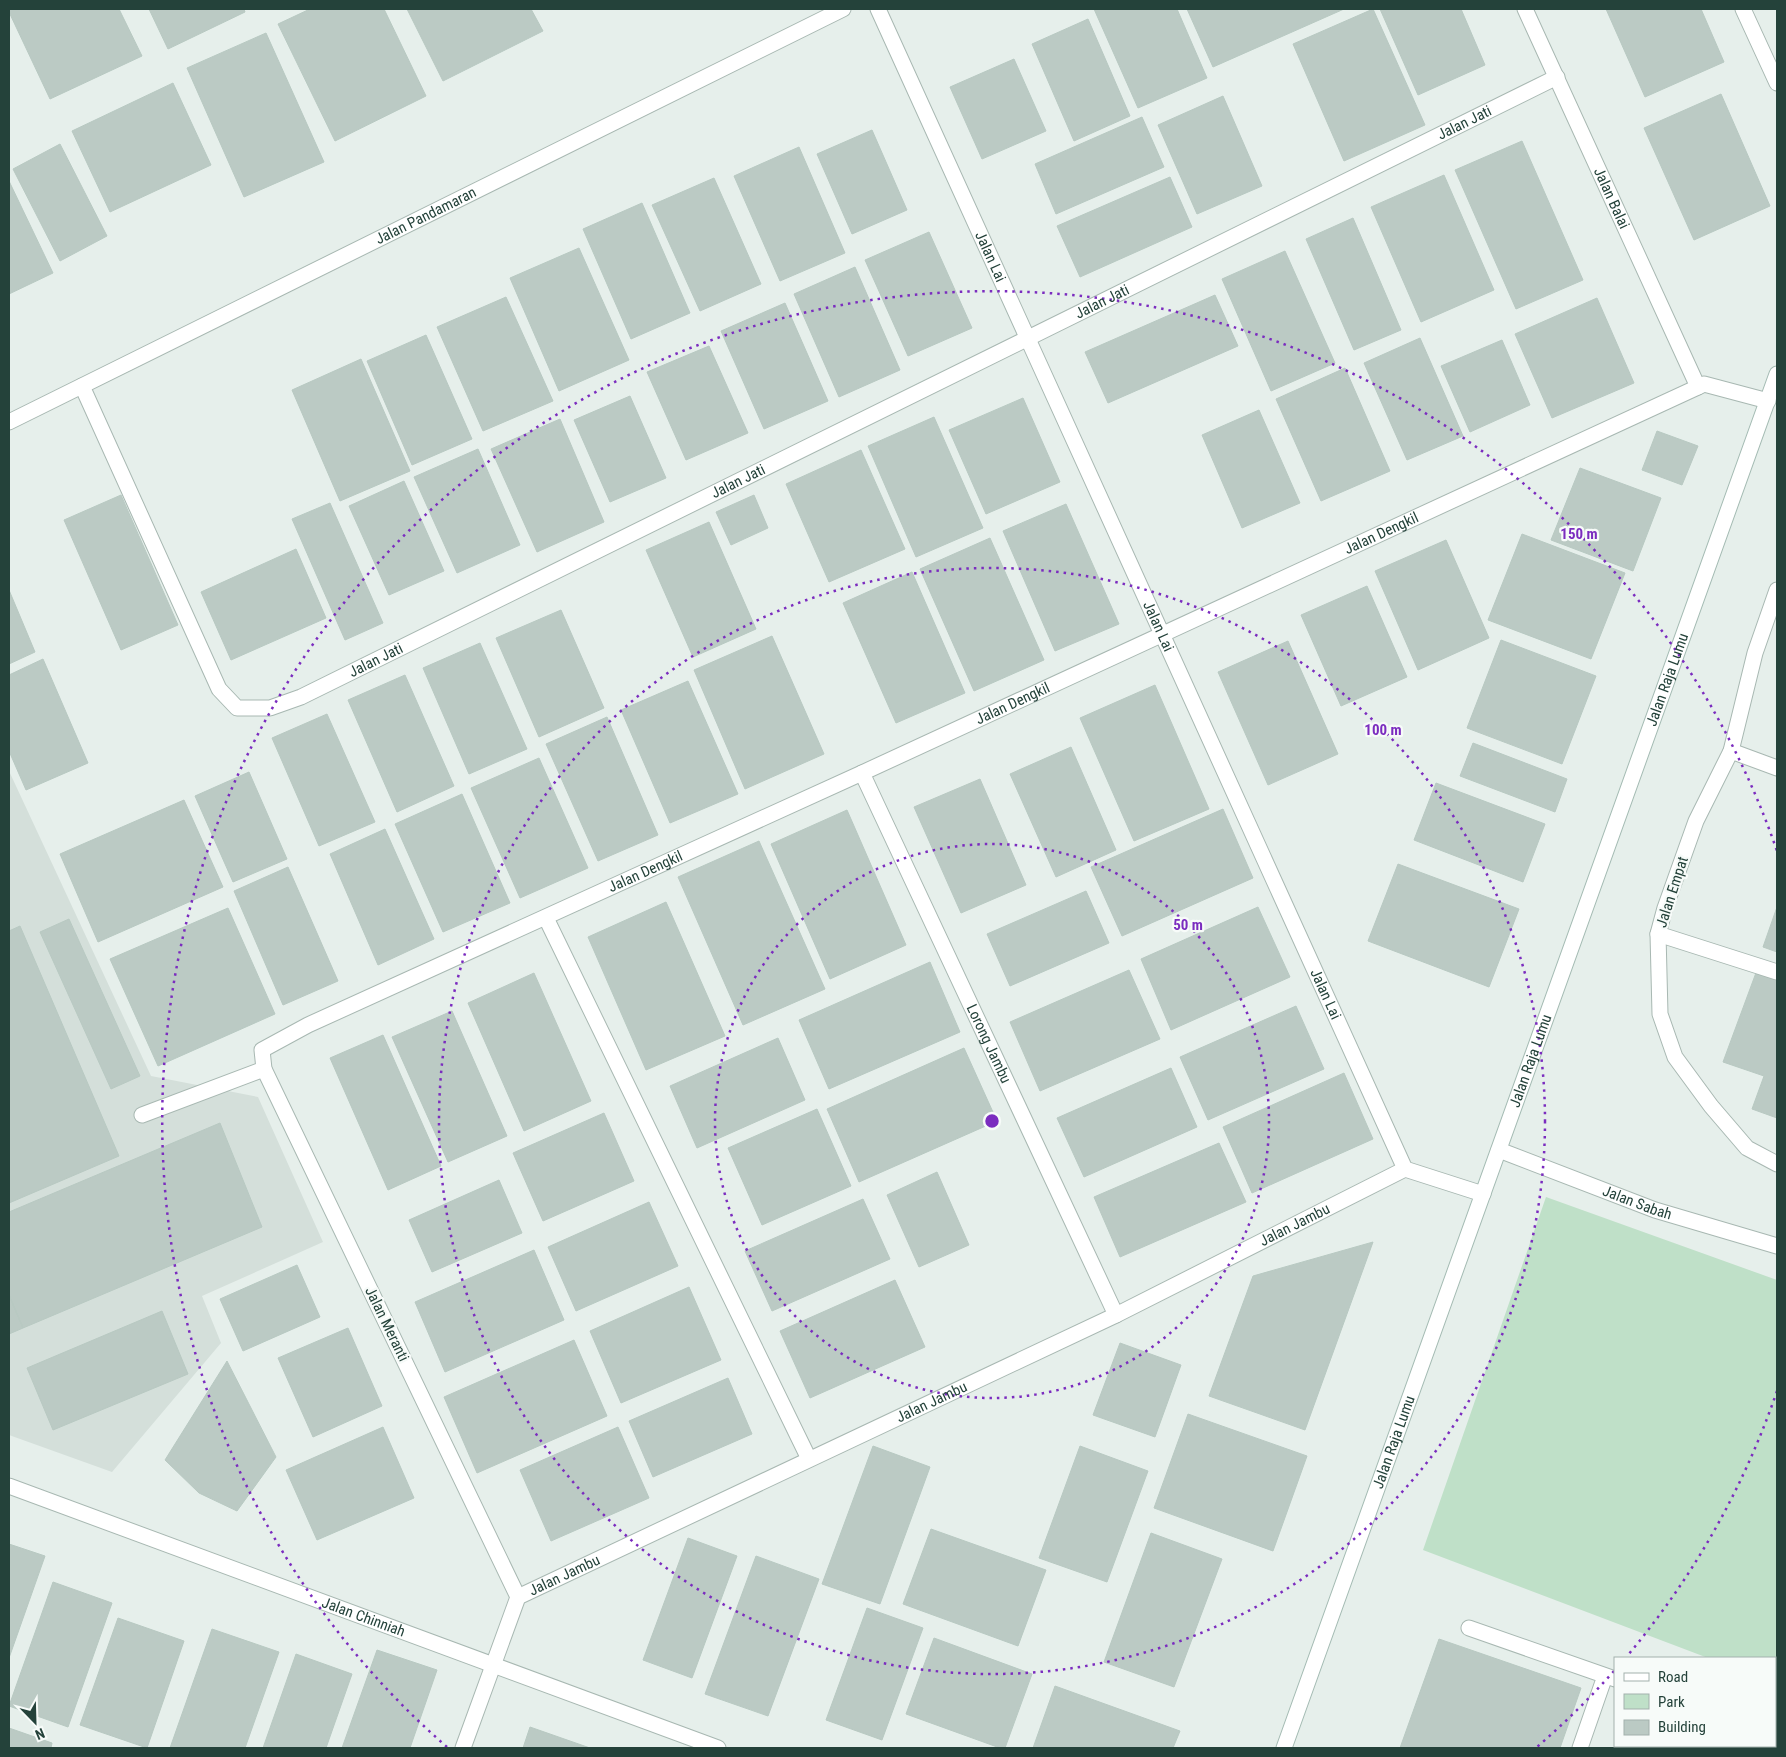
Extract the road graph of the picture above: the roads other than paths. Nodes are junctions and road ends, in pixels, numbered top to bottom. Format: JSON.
{"nodes":[{"id":1,"x":842,"y":9,"type":"edge"},
{"id":2,"x":878,"y":9,"type":"edge"},
{"id":3,"x":1525,"y":9,"type":"edge"},
{"id":4,"x":1743,"y":9,"type":"edge"},
{"id":5,"x":1557,"y":77,"type":"junction"},
{"id":6,"x":1777,"y":83,"type":"edge"},
{"id":7,"x":1027,"y":339,"type":"junction"},
{"id":8,"x":1777,"y":374,"type":"edge"},
{"id":9,"x":82,"y":386,"type":"junction"},
{"id":10,"x":1698,"y":387,"type":"junction"},
{"id":11,"x":1768,"y":401,"type":"junction"},
{"id":12,"x":9,"y":422,"type":"edge"},
{"id":13,"x":1777,"y":590,"type":"edge"},
{"id":14,"x":1162,"y":634,"type":"junction"},
{"id":15,"x":1731,"y":752,"type":"junction"},
{"id":16,"x":1777,"y":768,"type":"edge"},
{"id":17,"x":862,"y":773,"type":"junction"},
{"id":18,"x":546,"y":918,"type":"junction"},
{"id":19,"x":1658,"y":934,"type":"junction"},
{"id":20,"x":1777,"y":972,"type":"edge"},
{"id":21,"x":262,"y":1050,"type":"joint"},
{"id":22,"x":264,"y":1068,"type":"junction"},
{"id":23,"x":142,"y":1115,"type":"dead end"},
{"id":24,"x":1499,"y":1150,"type":"junction"},
{"id":25,"x":1777,"y":1164,"type":"edge"},
{"id":26,"x":1405,"y":1169,"type":"junction"},
{"id":27,"x":1483,"y":1194,"type":"junction"},
{"id":28,"x":1777,"y":1246,"type":"edge"},
{"id":29,"x":1116,"y":1315,"type":"junction"},
{"id":30,"x":809,"y":1459,"type":"junction"},
{"id":31,"x":9,"y":1486,"type":"edge"},
{"id":32,"x":518,"y":1598,"type":"junction"},
{"id":33,"x":1469,"y":1628,"type":"dead end"},
{"id":34,"x":493,"y":1665,"type":"junction"},
{"id":35,"x":1610,"y":1678,"type":"edge"},
{"id":36,"x":463,"y":1748,"type":"edge"},
{"id":37,"x":718,"y":1748,"type":"edge"},
{"id":38,"x":1284,"y":1748,"type":"edge"},
{"id":39,"x":1580,"y":1748,"type":"edge"}],
"edges":[{"from":1,"to":9,"type":"street","name":"Jalan Pandamaran"},
{"from":2,"to":7,"type":"street","name":"Jalan Lai"},
{"from":3,"to":5,"type":"street","name":"Jalan Balai"},
{"from":4,"to":6,"type":"street"},
{"from":5,"to":7,"type":"street","name":"Jalan Jati"},
{"from":5,"to":10,"type":"street","name":"Jalan Balai"},
{"from":7,"to":9,"type":"street","name":"Jalan Jati"},
{"from":7,"to":14,"type":"street","name":"Jalan Lai"},
{"from":8,"to":11,"type":"street","name":"Jalan Raja Lumu"},
{"from":9,"to":12,"type":"street","name":"Jalan Pandamaran"},
{"from":10,"to":11,"type":"street","name":"Jalan Dengkil"},
{"from":10,"to":14,"type":"street","name":"Jalan Dengkil"},
{"from":11,"to":24,"type":"street","name":"Jalan Raja Lumu"},
{"from":13,"to":15,"type":"street","name":"Jalan Empat"},
{"from":14,"to":17,"type":"street","name":"Jalan Dengkil"},
{"from":14,"to":26,"type":"street","name":"Jalan Lai"},
{"from":15,"to":16,"type":"street"},
{"from":15,"to":19,"type":"street","name":"Jalan Empat"},
{"from":17,"to":18,"type":"street","name":"Jalan Dengkil"},
{"from":17,"to":29,"type":"street","name":"Lorong Jambu"},
{"from":18,"to":21,"type":"street","name":"Jalan Dengkil"},
{"from":18,"to":30,"type":"street"},
{"from":19,"to":20,"type":"street"},
{"from":19,"to":25,"type":"street","name":"Jalan Empat"},
{"from":21,"to":22,"type":"street","name":"Jalan Meranti"},
{"from":22,"to":23,"type":"street"},
{"from":22,"to":32,"type":"street","name":"Jalan Meranti"},
{"from":24,"to":27,"type":"street","name":"Jalan Raja Lumu"},
{"from":24,"to":28,"type":"street","name":"Jalan Sabah"},
{"from":26,"to":27,"type":"street"},
{"from":26,"to":29,"type":"street","name":"Jalan Jambu"},
{"from":27,"to":38,"type":"street","name":"Jalan Raja Lumu"},
{"from":29,"to":30,"type":"street","name":"Jalan Jambu"},
{"from":30,"to":32,"type":"street","name":"Jalan Jambu"},
{"from":31,"to":34,"type":"street","name":"Jalan Chinniah"},
{"from":32,"to":34,"type":"street","name":"Jalan Jambu"},
{"from":33,"to":35,"type":"street"},
{"from":34,"to":36,"type":"street","name":"Jalan Jambu"},
{"from":34,"to":37,"type":"street","name":"Jalan Chinniah"},
{"from":35,"to":39,"type":"street"}]}
